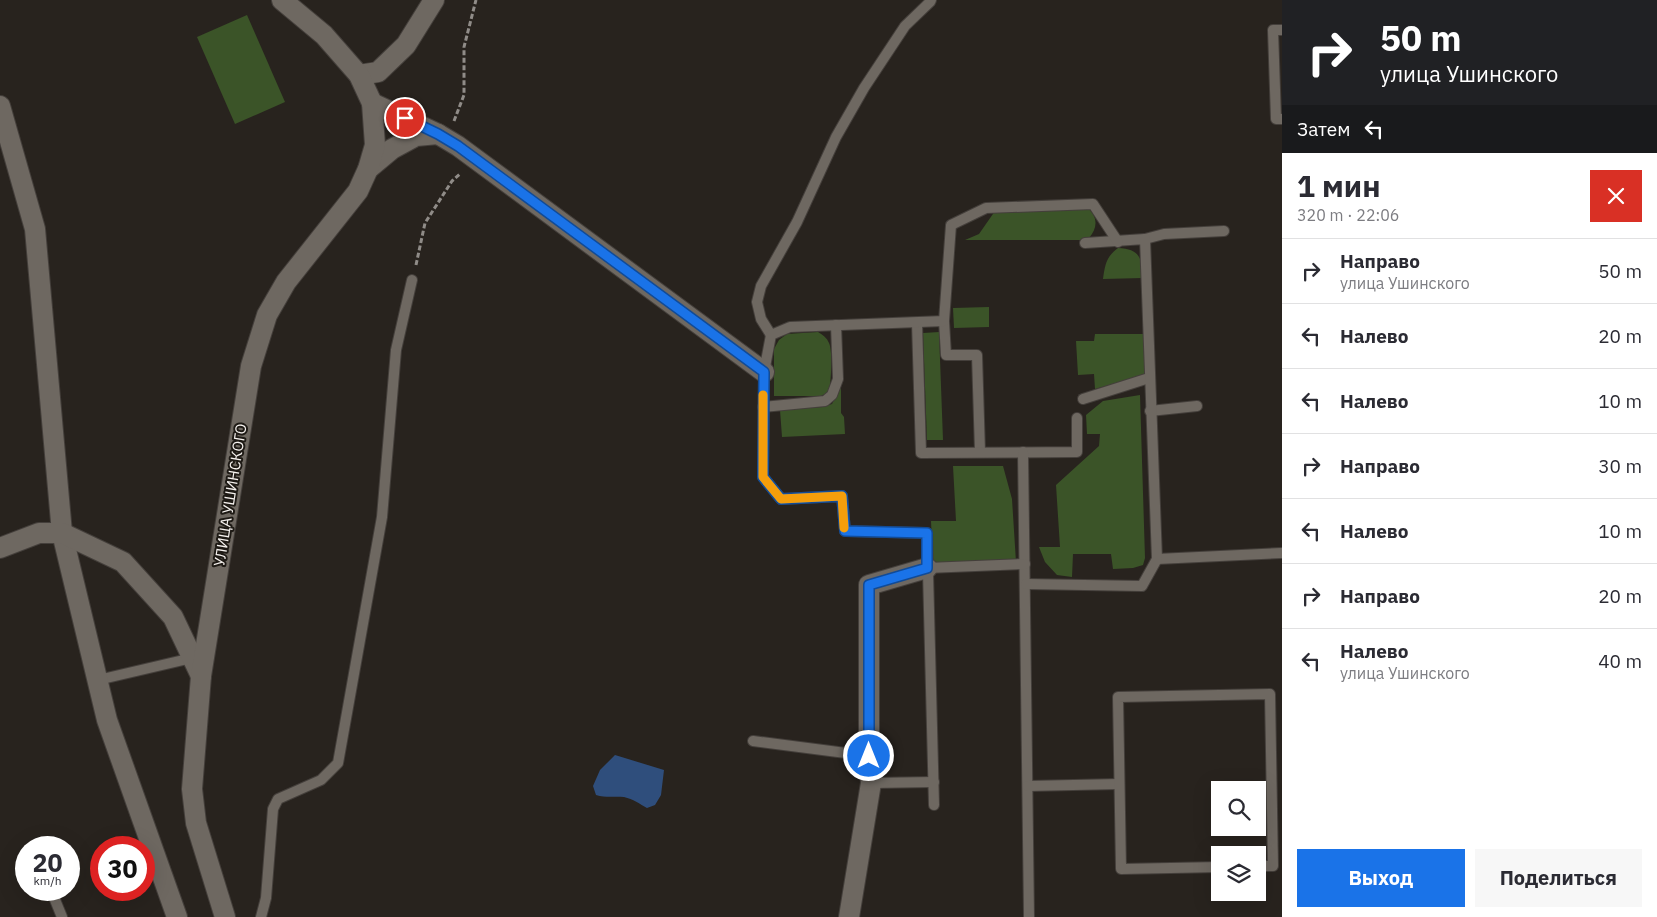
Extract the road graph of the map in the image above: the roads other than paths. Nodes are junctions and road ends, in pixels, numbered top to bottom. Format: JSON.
{"nodes":[{"id":1,"x":282,"y":0,"type":"edge"},
{"id":2,"x":434,"y":0,"type":"edge"},
{"id":3,"x":931,"y":0,"type":"edge"},
{"id":4,"x":1282,"y":30,"type":"edge"},
{"id":5,"x":359,"y":75,"type":"junction"},
{"id":6,"x":372,"y":103,"type":"junction"},
{"id":7,"x":0,"y":106,"type":"edge"},
{"id":8,"x":1282,"y":119,"type":"edge"},
{"id":9,"x":443,"y":137,"type":"junction"},
{"id":10,"x":368,"y":169,"type":"junction"},
{"id":11,"x":1224,"y":231,"type":"dead end"},
{"id":12,"x":1145,"y":239,"type":"junction"},
{"id":13,"x":1118,"y":242,"type":"junction"},
{"id":14,"x":1085,"y":243,"type":"dead end"},
{"id":15,"x":412,"y":280,"type":"road end"},
{"id":16,"x":944,"y":321,"type":"junction"},
{"id":17,"x":917,"y":323,"type":"junction"},
{"id":18,"x":836,"y":326,"type":"junction"},
{"id":19,"x":771,"y":335,"type":"junction"},
{"id":20,"x":764,"y":372,"type":"junction"},
{"id":21,"x":1149,"y":378,"type":"junction"},
{"id":22,"x":1083,"y":399,"type":"dead end"},
{"id":23,"x":1197,"y":406,"type":"dead end"},
{"id":24,"x":763,"y":407,"type":"junction"},
{"id":25,"x":1150,"y":411,"type":"junction"},
{"id":26,"x":1077,"y":418,"type":"dead end"},
{"id":27,"x":980,"y":452,"type":"junction"},
{"id":28,"x":1023,"y":452,"type":"junction"},
{"id":29,"x":62,"y":533,"type":"junction"},
{"id":30,"x":0,"y":548,"type":"edge"},
{"id":31,"x":1282,"y":553,"type":"edge"},
{"id":32,"x":1156,"y":559,"type":"junction"},
{"id":33,"x":1025,"y":564,"type":"junction"},
{"id":34,"x":927,"y":568,"type":"junction"},
{"id":35,"x":1026,"y":584,"type":"junction"},
{"id":36,"x":192,"y":658,"type":"junction"},
{"id":37,"x":201,"y":676,"type":"junction"},
{"id":38,"x":98,"y":680,"type":"junction"},
{"id":39,"x":753,"y":741,"type":"dead end"},
{"id":40,"x":869,"y":756,"type":"junction"},
{"id":41,"x":934,"y":782,"type":"junction"},
{"id":42,"x":871,"y":783,"type":"junction"},
{"id":43,"x":1119,"y":784,"type":"junction"},
{"id":44,"x":1028,"y":786,"type":"junction"},
{"id":45,"x":934,"y":805,"type":"dead end"},
{"id":46,"x":1266,"y":866,"type":"edge"},
{"id":47,"x":1211,"y":867,"type":"edge"},
{"id":48,"x":55,"y":901,"type":"edge"},
{"id":49,"x":62,"y":917,"type":"edge"},
{"id":50,"x":177,"y":917,"type":"edge"},
{"id":51,"x":225,"y":917,"type":"edge"},
{"id":52,"x":261,"y":917,"type":"edge"},
{"id":53,"x":849,"y":917,"type":"edge"},
{"id":54,"x":1030,"y":917,"type":"edge"}],
"edges":[{"from":1,"to":5,"type":"street","name":"УЛИЦА УШИНСКОГО"},
{"from":2,"to":5,"type":"street"},
{"from":3,"to":19,"type":"lane"},
{"from":4,"to":8,"type":"lane"},
{"from":5,"to":6,"type":"street","name":"УЛИЦА УШИНСКОГО"},
{"from":6,"to":9,"type":"street"},
{"from":6,"to":10,"type":"street","name":"УЛИЦА УШИНСКОГО"},
{"from":7,"to":29,"type":"street"},
{"from":9,"to":10,"type":"street"},
{"from":9,"to":20,"type":"street"},
{"from":10,"to":37,"type":"street","name":"УЛИЦА УШИНСКОГО"},
{"from":11,"to":12,"type":"lane"},
{"from":12,"to":13,"type":"lane"},
{"from":12,"to":21,"type":"lane"},
{"from":13,"to":14,"type":"lane"},
{"from":13,"to":16,"type":"lane"},
{"from":15,"to":52,"type":"lane"},
{"from":16,"to":17,"type":"lane"},
{"from":16,"to":27,"type":"lane"},
{"from":17,"to":18,"type":"lane"},
{"from":17,"to":27,"type":"lane"},
{"from":18,"to":19,"type":"lane"},
{"from":18,"to":24,"type":"lane"},
{"from":19,"to":20,"type":"lane"},
{"from":20,"to":24,"type":"lane"},
{"from":21,"to":22,"type":"lane"},
{"from":21,"to":25,"type":"lane"},
{"from":23,"to":25,"type":"lane"},
{"from":24,"to":34,"type":"lane"},
{"from":25,"to":32,"type":"lane"},
{"from":26,"to":28,"type":"lane"},
{"from":27,"to":28,"type":"lane"},
{"from":28,"to":33,"type":"lane"},
{"from":29,"to":30,"type":"street"},
{"from":29,"to":36,"type":"street"},
{"from":29,"to":38,"type":"street"},
{"from":31,"to":32,"type":"lane"},
{"from":32,"to":35,"type":"lane"},
{"from":33,"to":34,"type":"lane"},
{"from":33,"to":35,"type":"lane"},
{"from":34,"to":40,"type":"street"},
{"from":34,"to":41,"type":"lane"},
{"from":35,"to":44,"type":"lane"},
{"from":36,"to":37,"type":"street"},
{"from":36,"to":38,"type":"lane"},
{"from":37,"to":51,"type":"street","name":"УЛИЦА УШИНСКОГО"},
{"from":38,"to":50,"type":"street"},
{"from":39,"to":40,"type":"lane"},
{"from":40,"to":42,"type":"street"},
{"from":41,"to":42,"type":"lane"},
{"from":41,"to":45,"type":"lane"},
{"from":42,"to":53,"type":"street"},
{"from":43,"to":44,"type":"lane"},
{"from":43,"to":46,"type":"lane"},
{"from":43,"to":47,"type":"lane"},
{"from":44,"to":54,"type":"lane"},
{"from":48,"to":49,"type":"lane"}]}
